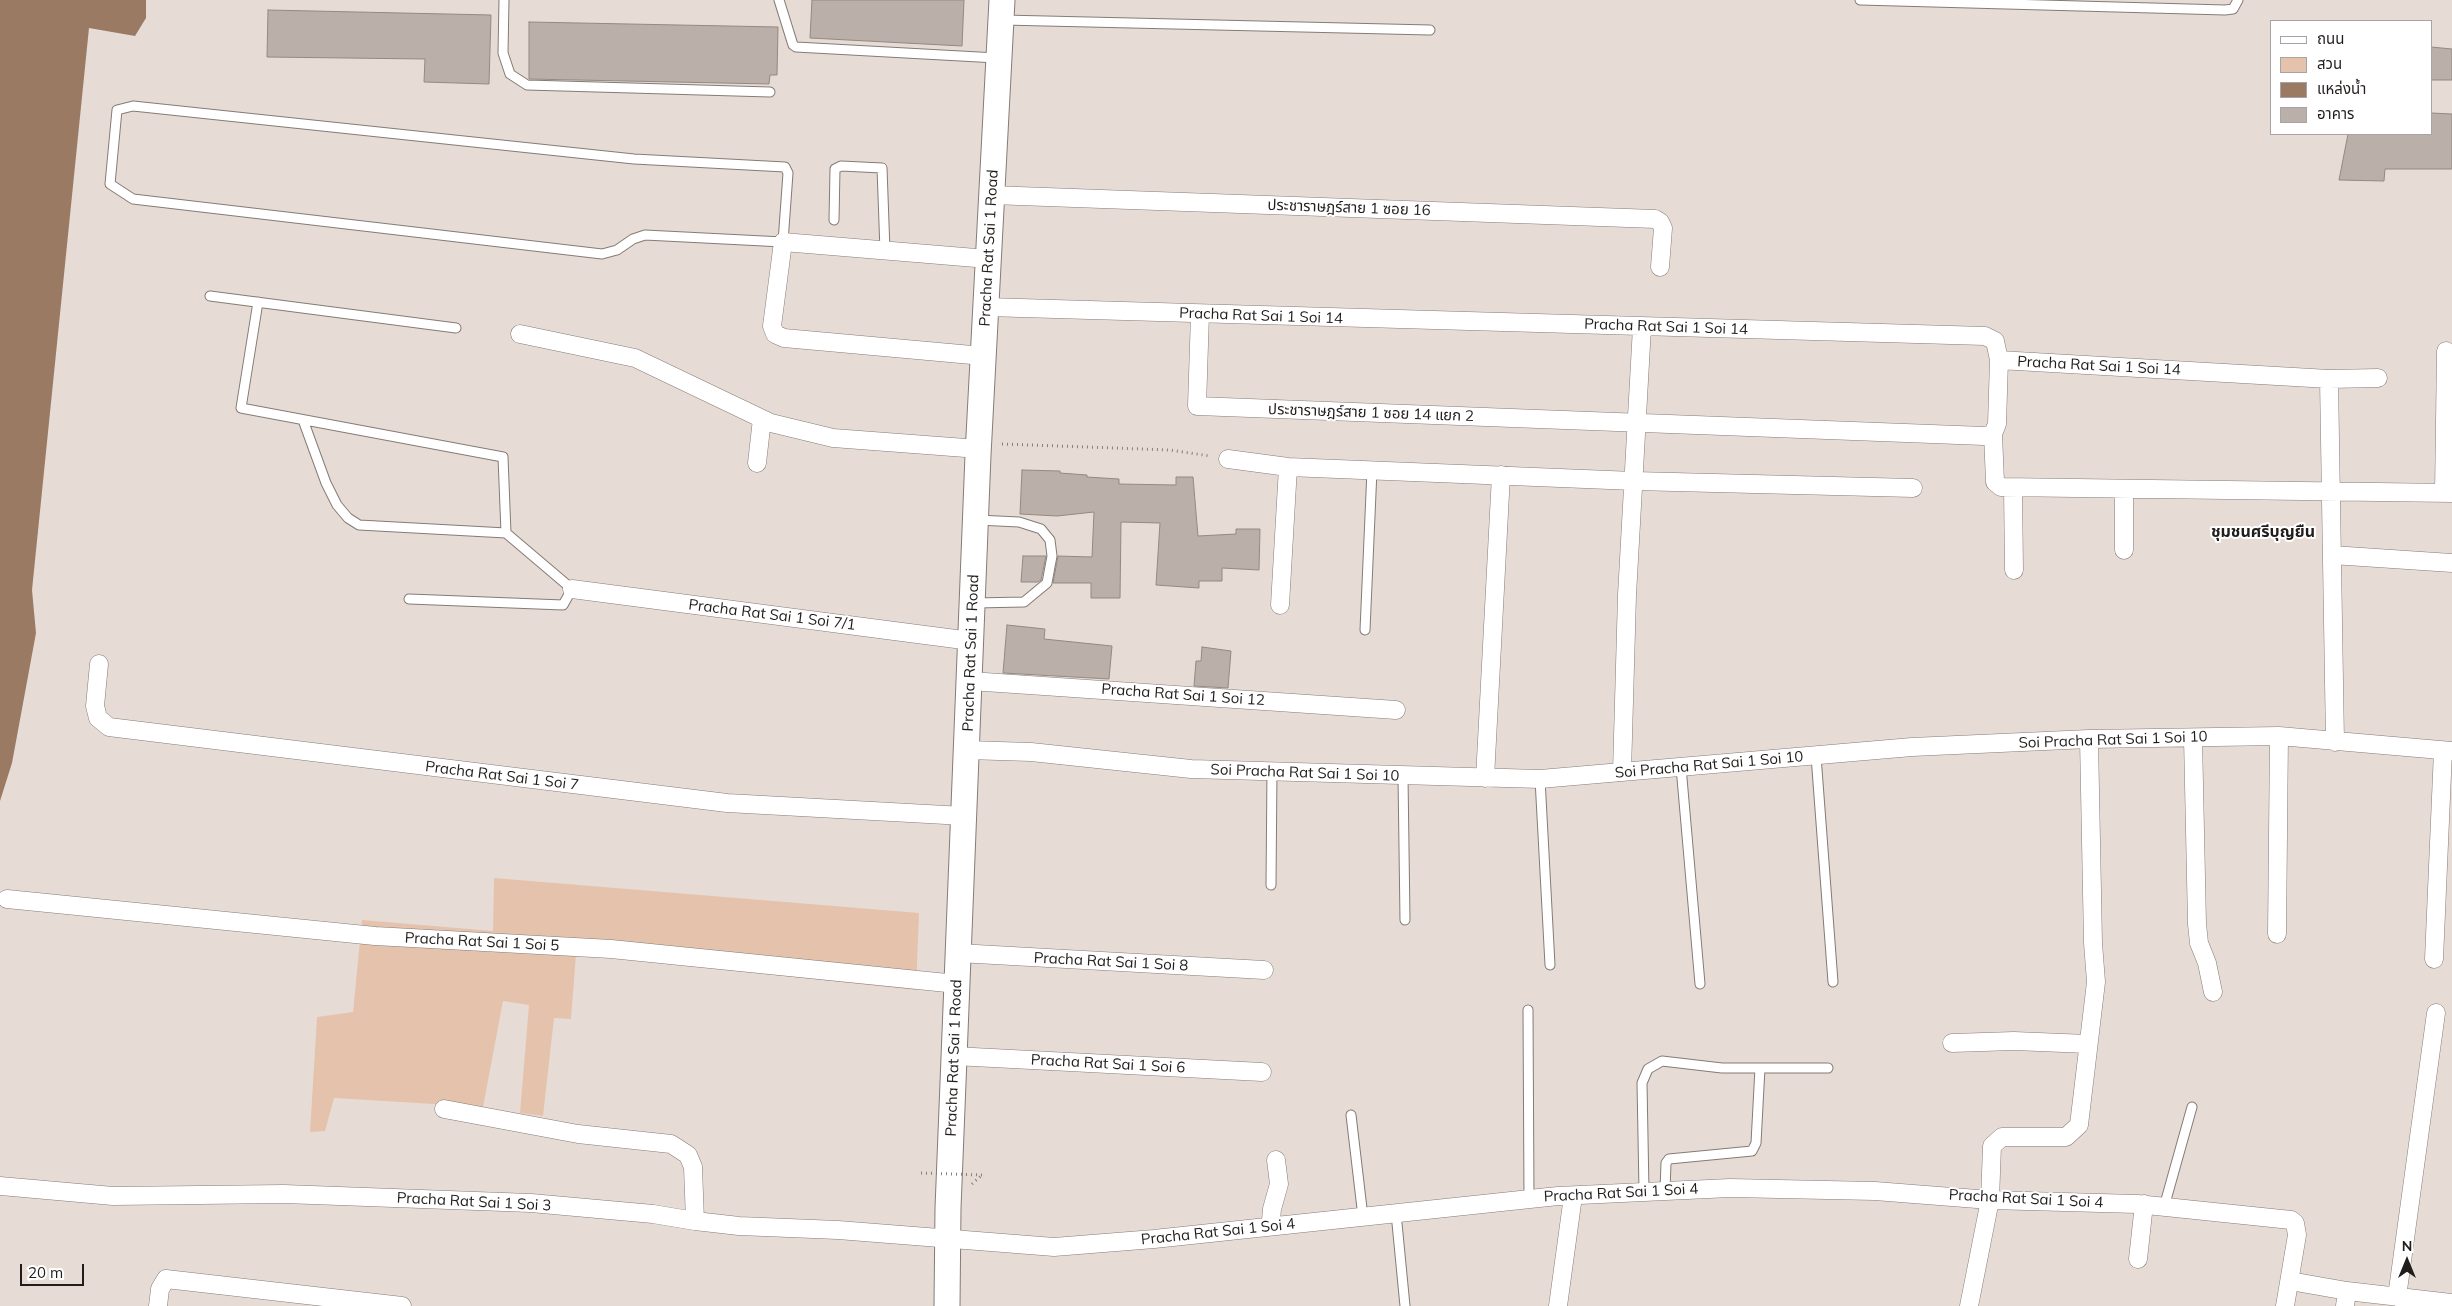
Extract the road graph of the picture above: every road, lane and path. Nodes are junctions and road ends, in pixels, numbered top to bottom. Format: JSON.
{"nodes":[{"id":1,"x":504,"y":0,"type":"edge"},
{"id":2,"x":778,"y":0,"type":"edge"},
{"id":3,"x":788,"y":0,"type":"edge"},
{"id":4,"x":1860,"y":0,"type":"edge"},
{"id":5,"x":2238,"y":0,"type":"edge"},
{"id":6,"x":1001,"y":10,"type":"edge"},
{"id":7,"x":1430,"y":30,"type":"dead end"},
{"id":8,"x":998,"y":58,"type":"junction"},
{"id":9,"x":770,"y":92,"type":"dead end"},
{"id":10,"x":991,"y":195,"type":"junction"},
{"id":11,"x":834,"y":220,"type":"dead end"},
{"id":12,"x":783,"y":242,"type":"junction"},
{"id":13,"x":885,"y":251,"type":"junction"},
{"id":14,"x":988,"y":259,"type":"junction"},
{"id":15,"x":1660,"y":266,"type":"dead end"},
{"id":16,"x":210,"y":296,"type":"dead end"},
{"id":17,"x":258,"y":302,"type":"junction"},
{"id":18,"x":986,"y":307,"type":"junction"},
{"id":19,"x":1200,"y":314,"type":"junction"},
{"id":20,"x":1642,"y":327,"type":"junction"},
{"id":21,"x":456,"y":328,"type":"dead end"},
{"id":22,"x":520,"y":334,"type":"dead end"},
{"id":23,"x":2446,"y":351,"type":"dead end"},
{"id":24,"x":983,"y":356,"type":"junction"},
{"id":25,"x":1999,"y":360,"type":"junction"},
{"id":26,"x":2378,"y":378,"type":"dead end"},
{"id":27,"x":2330,"y":379,"type":"junction"},
{"id":28,"x":762,"y":419,"type":"junction"},
{"id":29,"x":303,"y":420,"type":"junction"},
{"id":30,"x":1637,"y":423,"type":"junction"},
{"id":31,"x":1993,"y":434,"type":"junction"},
{"id":32,"x":979,"y":445,"type":"junction"},
{"id":33,"x":1228,"y":459,"type":"joint"},
{"id":34,"x":757,"y":463,"type":"dead end"},
{"id":35,"x":1288,"y":467,"type":"junction"},
{"id":36,"x":1372,"y":470,"type":"junction"},
{"id":37,"x":1501,"y":475,"type":"junction"},
{"id":38,"x":1634,"y":481,"type":"junction"},
{"id":39,"x":1913,"y":488,"type":"dead end"},
{"id":40,"x":2013,"y":488,"type":"junction"},
{"id":41,"x":2124,"y":489,"type":"junction"},
{"id":42,"x":2331,"y":493,"type":"junction"},
{"id":43,"x":2448,"y":493,"type":"edge"},
{"id":44,"x":976,"y":520,"type":"junction"},
{"id":45,"x":506,"y":533,"type":"junction"},
{"id":46,"x":2124,"y":550,"type":"dead end"},
{"id":47,"x":2332,"y":555,"type":"junction"},
{"id":48,"x":2452,"y":563,"type":"edge"},
{"id":49,"x":2014,"y":570,"type":"dead end"},
{"id":50,"x":572,"y":588,"type":"junction"},
{"id":51,"x":409,"y":600,"type":"dead end"},
{"id":52,"x":973,"y":603,"type":"junction"},
{"id":53,"x":1280,"y":605,"type":"dead end"},
{"id":54,"x":1365,"y":630,"type":"dead end"},
{"id":55,"x":971,"y":641,"type":"junction"},
{"id":56,"x":99,"y":664,"type":"dead end"},
{"id":57,"x":970,"y":681,"type":"junction"},
{"id":58,"x":1396,"y":710,"type":"dead end"},
{"id":59,"x":2279,"y":736,"type":"junction"},
{"id":60,"x":2193,"y":738,"type":"junction"},
{"id":61,"x":2089,"y":739,"type":"junction"},
{"id":62,"x":2335,"y":742,"type":"junction"},
{"id":63,"x":967,"y":750,"type":"junction"},
{"id":64,"x":2448,"y":751,"type":"edge"},
{"id":65,"x":1816,"y":756,"type":"junction"},
{"id":66,"x":1681,"y":767,"type":"junction"},
{"id":67,"x":1272,"y":770,"type":"junction"},
{"id":68,"x":1622,"y":772,"type":"junction"},
{"id":69,"x":1403,"y":776,"type":"junction"},
{"id":70,"x":1485,"y":778,"type":"junction"},
{"id":71,"x":1540,"y":779,"type":"junction"},
{"id":72,"x":964,"y":816,"type":"junction"},
{"id":73,"x":1271,"y":884,"type":"dead end"},
{"id":74,"x":7,"y":899,"type":"dead end"},
{"id":75,"x":1404,"y":920,"type":"dead end"},
{"id":76,"x":2277,"y":934,"type":"dead end"},
{"id":77,"x":958,"y":953,"type":"junction"},
{"id":78,"x":2434,"y":959,"type":"dead end"},
{"id":79,"x":1550,"y":965,"type":"dead end"},
{"id":80,"x":1264,"y":970,"type":"dead end"},
{"id":81,"x":1833,"y":982,"type":"dead end"},
{"id":82,"x":957,"y":984,"type":"junction"},
{"id":83,"x":1700,"y":984,"type":"dead end"},
{"id":84,"x":2213,"y":992,"type":"dead end"},
{"id":85,"x":1528,"y":1010,"type":"dead end"},
{"id":86,"x":2436,"y":1013,"type":"dead end"},
{"id":87,"x":1952,"y":1043,"type":"dead end"},
{"id":88,"x":2088,"y":1044,"type":"junction"},
{"id":89,"x":954,"y":1056,"type":"junction"},
{"id":90,"x":1760,"y":1068,"type":"junction"},
{"id":91,"x":1828,"y":1068,"type":"dead end"},
{"id":92,"x":1262,"y":1072,"type":"dead end"},
{"id":93,"x":2192,"y":1107,"type":"dead end"},
{"id":94,"x":444,"y":1109,"type":"dead end"},
{"id":95,"x":1351,"y":1115,"type":"dead end"},
{"id":96,"x":1276,"y":1160,"type":"dead end"},
{"id":97,"x":921,"y":1173,"type":"dead end"},
{"id":98,"x":982,"y":1175,"type":"dead end"},
{"id":99,"x":0,"y":1186,"type":"edge"},
{"id":100,"x":1665,"y":1190,"type":"junction"},
{"id":101,"x":1644,"y":1191,"type":"junction"},
{"id":102,"x":1572,"y":1196,"type":"junction"},
{"id":103,"x":1529,"y":1199,"type":"junction"},
{"id":104,"x":1990,"y":1200,"type":"junction"},
{"id":105,"x":2144,"y":1204,"type":"junction"},
{"id":106,"x":2164,"y":1207,"type":"junction"},
{"id":107,"x":1396,"y":1213,"type":"junction"},
{"id":108,"x":1363,"y":1217,"type":"junction"},
{"id":109,"x":695,"y":1221,"type":"junction"},
{"id":110,"x":1274,"y":1226,"type":"junction"},
{"id":111,"x":947,"y":1240,"type":"junction"},
{"id":112,"x":2138,"y":1259,"type":"dead end"},
{"id":113,"x":947,"y":1278,"type":"junction"},
{"id":114,"x":2290,"y":1281,"type":"junction"},
{"id":115,"x":2398,"y":1297,"type":"junction"},
{"id":116,"x":2346,"y":1298,"type":"edge"},
{"id":117,"x":2449,"y":1304,"type":"edge"},
{"id":118,"x":158,"y":1306,"type":"edge"},
{"id":119,"x":402,"y":1306,"type":"edge"},
{"id":120,"x":932,"y":1306,"type":"edge"},
{"id":121,"x":947,"y":1306,"type":"edge"},
{"id":122,"x":958,"y":1306,"type":"edge"},
{"id":123,"x":1405,"y":1306,"type":"edge"},
{"id":124,"x":1558,"y":1306,"type":"edge"},
{"id":125,"x":1969,"y":1306,"type":"edge"},
{"id":126,"x":2285,"y":1306,"type":"edge"}],
"edges":[{"from":1,"to":9,"type":"lane"},
{"from":2,"to":3,"type":"lane"},
{"from":2,"to":8,"type":"lane"},
{"from":4,"to":5,"type":"lane"},
{"from":6,"to":7,"type":"lane"},
{"from":6,"to":8,"type":"main road","name":"Pracha Rat Sai 1 Road"},
{"from":8,"to":10,"type":"main road","name":"Pracha Rat Sai 1 Road"},
{"from":10,"to":14,"type":"main road","name":"Pracha Rat Sai 1 Road"},
{"from":10,"to":15,"type":"street","name":"ประชาราษฎร์สาย 1 ซอย 16"},
{"from":11,"to":13,"type":"lane"},
{"from":12,"to":12,"type":"lane"},
{"from":12,"to":13,"type":"street"},
{"from":12,"to":24,"type":"street"},
{"from":13,"to":14,"type":"street"},
{"from":14,"to":18,"type":"main road","name":"Pracha Rat Sai 1 Road"},
{"from":16,"to":17,"type":"lane"},
{"from":17,"to":21,"type":"lane"},
{"from":17,"to":29,"type":"lane"},
{"from":18,"to":19,"type":"street","name":"Pracha Rat Sai 1 Soi 14"},
{"from":18,"to":24,"type":"main road","name":"Pracha Rat Sai 1 Road"},
{"from":19,"to":20,"type":"street","name":"Pracha Rat Sai 1 Soi 14"},
{"from":19,"to":30,"type":"street","name":"ประชาราษฎร์สาย 1 ซอย 14 แยก 2"},
{"from":20,"to":25,"type":"street","name":"Pracha Rat Sai 1 Soi 14"},
{"from":20,"to":30,"type":"street"},
{"from":22,"to":28,"type":"street"},
{"from":23,"to":43,"type":"street"},
{"from":24,"to":32,"type":"main road","name":"Pracha Rat Sai 1 Road"},
{"from":25,"to":27,"type":"street","name":"Pracha Rat Sai 1 Soi 14"},
{"from":25,"to":31,"type":"street"},
{"from":26,"to":27,"type":"street","name":"Pracha Rat Sai 1 Soi 14"},
{"from":27,"to":42,"type":"street"},
{"from":28,"to":32,"type":"street"},
{"from":28,"to":34,"type":"street"},
{"from":29,"to":45,"type":"lane"},
{"from":29,"to":45,"type":"lane"},
{"from":30,"to":31,"type":"street"},
{"from":30,"to":38,"type":"street"},
{"from":31,"to":40,"type":"street"},
{"from":32,"to":33,"type":"path"},
{"from":32,"to":44,"type":"main road","name":"Pracha Rat Sai 1 Road"},
{"from":33,"to":35,"type":"street"},
{"from":35,"to":36,"type":"street"},
{"from":35,"to":53,"type":"street"},
{"from":36,"to":37,"type":"street"},
{"from":36,"to":54,"type":"lane"},
{"from":37,"to":38,"type":"street"},
{"from":37,"to":70,"type":"street"},
{"from":38,"to":39,"type":"street"},
{"from":38,"to":68,"type":"street"},
{"from":40,"to":41,"type":"street"},
{"from":40,"to":49,"type":"street"},
{"from":41,"to":42,"type":"street"},
{"from":41,"to":46,"type":"street"},
{"from":42,"to":43,"type":"street"},
{"from":42,"to":47,"type":"street"},
{"from":44,"to":52,"type":"main road","name":"Pracha Rat Sai 1 Road"},
{"from":44,"to":52,"type":"lane"},
{"from":45,"to":50,"type":"lane"},
{"from":47,"to":48,"type":"street"},
{"from":47,"to":62,"type":"street"},
{"from":50,"to":51,"type":"lane"},
{"from":50,"to":55,"type":"street","name":"Pracha Rat Sai 1 Soi 7/1"},
{"from":52,"to":55,"type":"main road","name":"Pracha Rat Sai 1 Road"},
{"from":55,"to":57,"type":"main road","name":"Pracha Rat Sai 1 Road"},
{"from":56,"to":72,"type":"street","name":"Pracha Rat Sai 1 Soi 7"},
{"from":57,"to":58,"type":"street","name":"Pracha Rat Sai 1 Soi 12"},
{"from":57,"to":63,"type":"main road","name":"Pracha Rat Sai 1 Road"},
{"from":59,"to":60,"type":"street","name":"Soi Pracha Rat Sai 1 Soi 10"},
{"from":59,"to":62,"type":"street","name":"Soi Pracha Rat Sai 1 Soi 10"},
{"from":59,"to":76,"type":"street"},
{"from":60,"to":61,"type":"street","name":"Soi Pracha Rat Sai 1 Soi 10"},
{"from":60,"to":84,"type":"street"},
{"from":61,"to":65,"type":"street","name":"Soi Pracha Rat Sai 1 Soi 10"},
{"from":61,"to":88,"type":"street"},
{"from":62,"to":64,"type":"street","name":"Soi Pracha Rat Sai 1 Soi 10"},
{"from":63,"to":67,"type":"street","name":"Soi Pracha Rat Sai 1 Soi 10"},
{"from":63,"to":72,"type":"main road","name":"Pracha Rat Sai 1 Road"},
{"from":64,"to":78,"type":"street"},
{"from":65,"to":66,"type":"street","name":"Soi Pracha Rat Sai 1 Soi 10"},
{"from":65,"to":81,"type":"lane"},
{"from":66,"to":68,"type":"street","name":"Soi Pracha Rat Sai 1 Soi 10"},
{"from":66,"to":83,"type":"lane"},
{"from":67,"to":69,"type":"street","name":"Soi Pracha Rat Sai 1 Soi 10"},
{"from":67,"to":73,"type":"lane"},
{"from":68,"to":71,"type":"street","name":"Soi Pracha Rat Sai 1 Soi 10"},
{"from":69,"to":70,"type":"street","name":"Soi Pracha Rat Sai 1 Soi 10"},
{"from":69,"to":75,"type":"lane"},
{"from":70,"to":71,"type":"street","name":"Soi Pracha Rat Sai 1 Soi 10"},
{"from":71,"to":79,"type":"lane"},
{"from":72,"to":77,"type":"main road","name":"Pracha Rat Sai 1 Road"},
{"from":74,"to":82,"type":"street","name":"Pracha Rat Sai 1 Soi 5"},
{"from":77,"to":80,"type":"street","name":"Pracha Rat Sai 1 Soi 8"},
{"from":77,"to":82,"type":"main road","name":"Pracha Rat Sai 1 Road"},
{"from":82,"to":89,"type":"main road","name":"Pracha Rat Sai 1 Road"},
{"from":85,"to":103,"type":"lane"},
{"from":86,"to":115,"type":"street"},
{"from":87,"to":88,"type":"street"},
{"from":88,"to":104,"type":"street"},
{"from":89,"to":92,"type":"street","name":"Pracha Rat Sai 1 Soi 6"},
{"from":89,"to":111,"type":"main road","name":"Pracha Rat Sai 1 Road"},
{"from":90,"to":91,"type":"lane"},
{"from":90,"to":100,"type":"lane"},
{"from":90,"to":101,"type":"lane"},
{"from":93,"to":106,"type":"lane"},
{"from":94,"to":109,"type":"street"},
{"from":95,"to":108,"type":"lane"},
{"from":96,"to":110,"type":"street"},
{"from":97,"to":98,"type":"path","bridge":true},
{"from":99,"to":109,"type":"street","name":"Pracha Rat Sai 1 Soi 3"},
{"from":100,"to":101,"type":"street","name":"Pracha Rat Sai 1 Soi 4"},
{"from":100,"to":104,"type":"street","name":"Pracha Rat Sai 1 Soi 4"},
{"from":101,"to":102,"type":"street","name":"Pracha Rat Sai 1 Soi 4"},
{"from":102,"to":103,"type":"street","name":"Pracha Rat Sai 1 Soi 4"},
{"from":102,"to":124,"type":"street"},
{"from":103,"to":107,"type":"street","name":"Pracha Rat Sai 1 Soi 4"},
{"from":104,"to":105,"type":"street","name":"Pracha Rat Sai 1 Soi 4"},
{"from":104,"to":125,"type":"street"},
{"from":105,"to":106,"type":"street","name":"Pracha Rat Sai 1 Soi 4"},
{"from":105,"to":112,"type":"street"},
{"from":106,"to":114,"type":"street","name":"Pracha Rat Sai 1 Soi 4"},
{"from":107,"to":108,"type":"street","name":"Pracha Rat Sai 1 Soi 4"},
{"from":107,"to":123,"type":"lane"},
{"from":108,"to":110,"type":"street","name":"Pracha Rat Sai 1 Soi 4"},
{"from":109,"to":111,"type":"street","name":"Pracha Rat Sai 1 Soi 3"},
{"from":110,"to":111,"type":"street","name":"Pracha Rat Sai 1 Soi 4"},
{"from":111,"to":113,"type":"main road","name":"Pracha Rat Sai 1 Road"},
{"from":113,"to":120,"type":"main road"},
{"from":113,"to":121,"type":"main road","name":"Pracha Rat Sai 1 Road"},
{"from":113,"to":122,"type":"main road"},
{"from":114,"to":116,"type":"street"},
{"from":114,"to":126,"type":"street"},
{"from":115,"to":116,"type":"street"},
{"from":115,"to":117,"type":"street"},
{"from":118,"to":119,"type":"street"}]}
